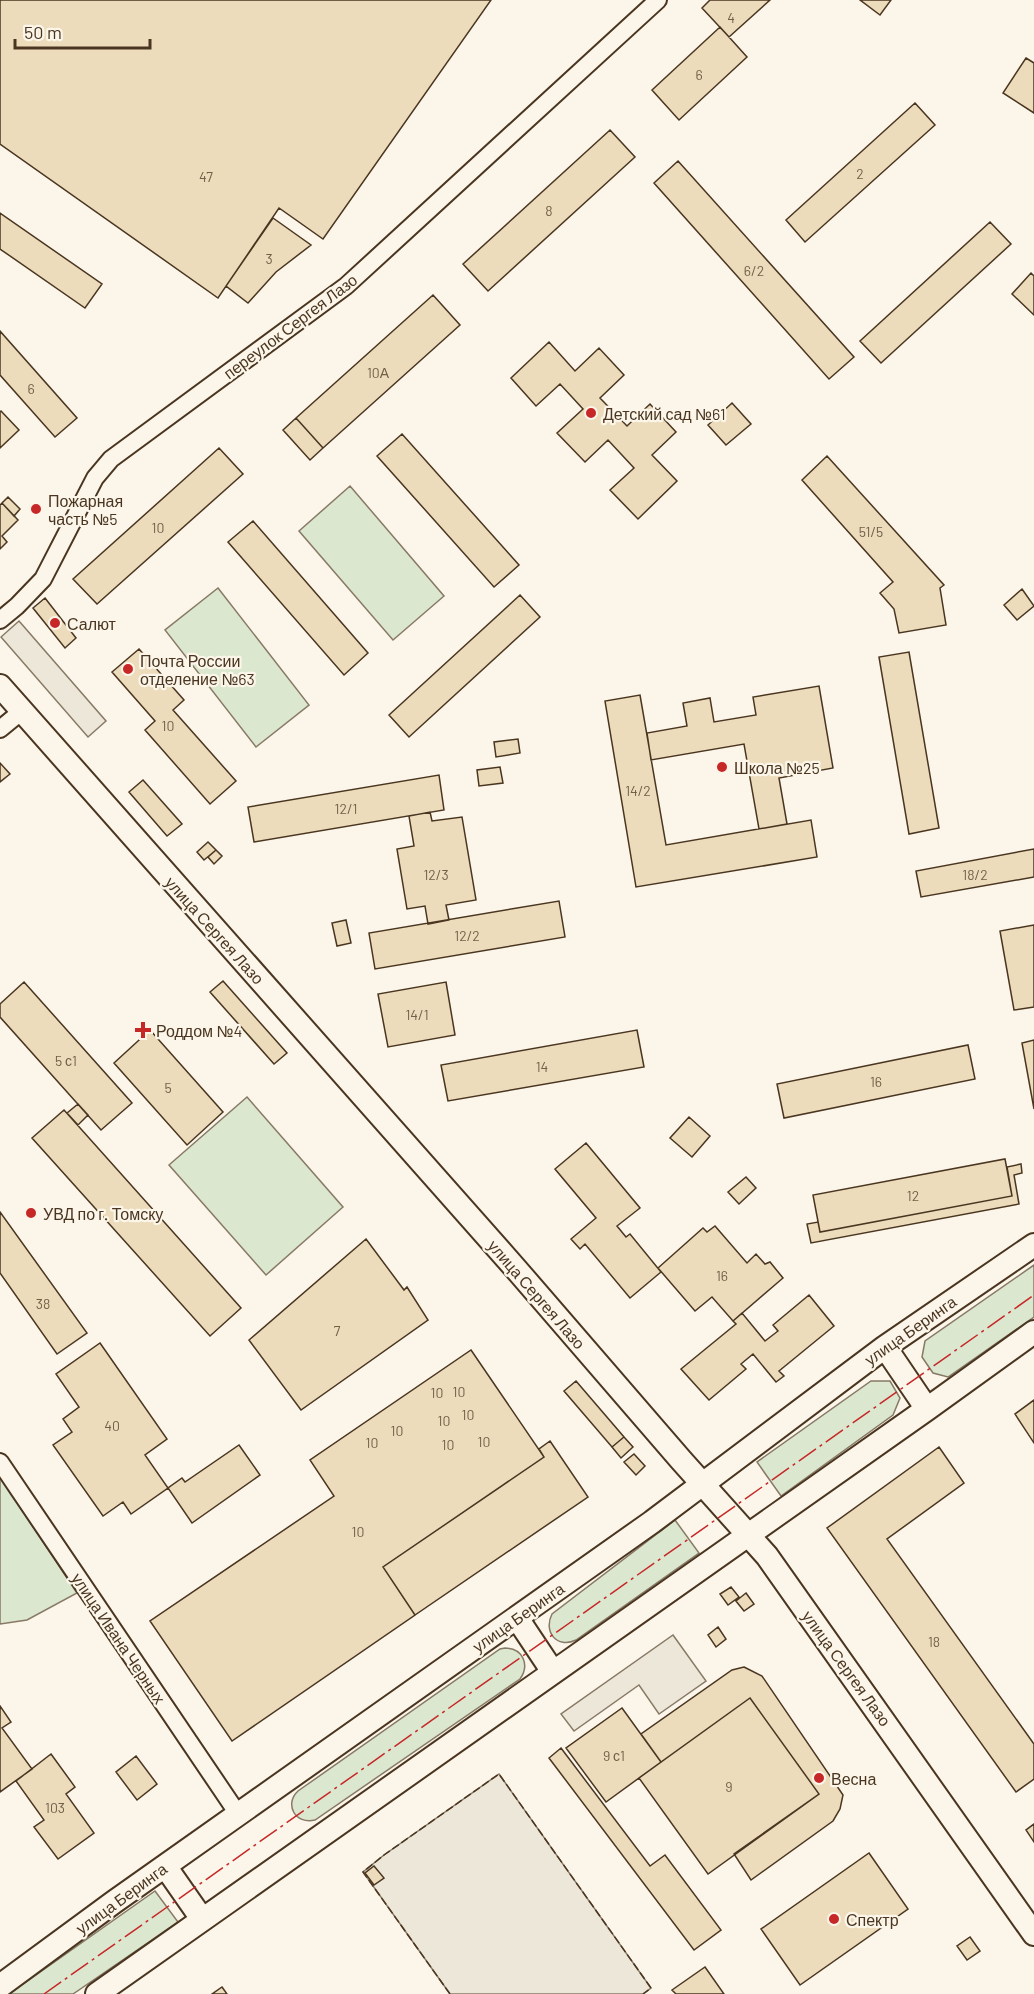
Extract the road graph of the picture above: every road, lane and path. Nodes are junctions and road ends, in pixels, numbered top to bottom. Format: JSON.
{"nodes":[{"id":1,"x":658,"y":0,"type":"edge"},
{"id":2,"x":0,"y":620,"type":"edge"},
{"id":3,"x":0,"y":686,"type":"edge"},
{"id":4,"x":22,"y":711,"type":"junction"},
{"id":5,"x":0,"y":729,"type":"edge"},
{"id":6,"x":1034,"y":1245,"type":"edge"},
{"id":7,"x":1034,"y":1332,"type":"edge"},
{"id":8,"x":885,"y":1347,"type":"junction"},
{"id":9,"x":927,"y":1409,"type":"junction"},
{"id":10,"x":0,"y":1462,"type":"edge"},
{"id":11,"x":702,"y":1484,"type":"junction"},
{"id":12,"x":749,"y":1534,"type":"junction"},
{"id":13,"x":517,"y":1618,"type":"junction"},
{"id":14,"x":554,"y":1672,"type":"junction"},
{"id":15,"x":238,"y":1814,"type":"junction"},
{"id":16,"x":165,"y":1866,"type":"junction"},
{"id":17,"x":202,"y":1919,"type":"junction"},
{"id":18,"x":1034,"y":1934,"type":"edge"},
{"id":19,"x":0,"y":1986,"type":"edge"},
{"id":20,"x":97,"y":1994,"type":"edge"}],
"edges":[{"from":1,"to":2,"type":"street","name":"переулок Сергея Лазо"},
{"from":3,"to":4,"type":"street","name":"улица Сергея Лазо"},
{"from":4,"to":5,"type":"street"},
{"from":4,"to":11,"type":"street","name":"улица Сергея Лазо"},
{"from":6,"to":8,"type":"street","name":"улица Беринга"},
{"from":7,"to":9,"type":"street"},
{"from":8,"to":9,"type":"street"},
{"from":8,"to":11,"type":"street","name":"улица Беринга"},
{"from":9,"to":12,"type":"street"},
{"from":10,"to":15,"type":"street","name":"улица Ивана Черных"},
{"from":11,"to":12,"type":"street","name":"улица Сергея Лазо"},
{"from":11,"to":13,"type":"street","name":"улица Беринга"},
{"from":12,"to":14,"type":"street"},
{"from":12,"to":18,"type":"street","name":"улица Сергея Лазо"},
{"from":13,"to":14,"type":"street"},
{"from":13,"to":15,"type":"street","name":"улица Беринга"},
{"from":14,"to":17,"type":"street"},
{"from":15,"to":16,"type":"street","name":"улица Беринга"},
{"from":16,"to":17,"type":"street"},
{"from":16,"to":19,"type":"street","name":"улица Беринга"},
{"from":17,"to":20,"type":"street"}]}
